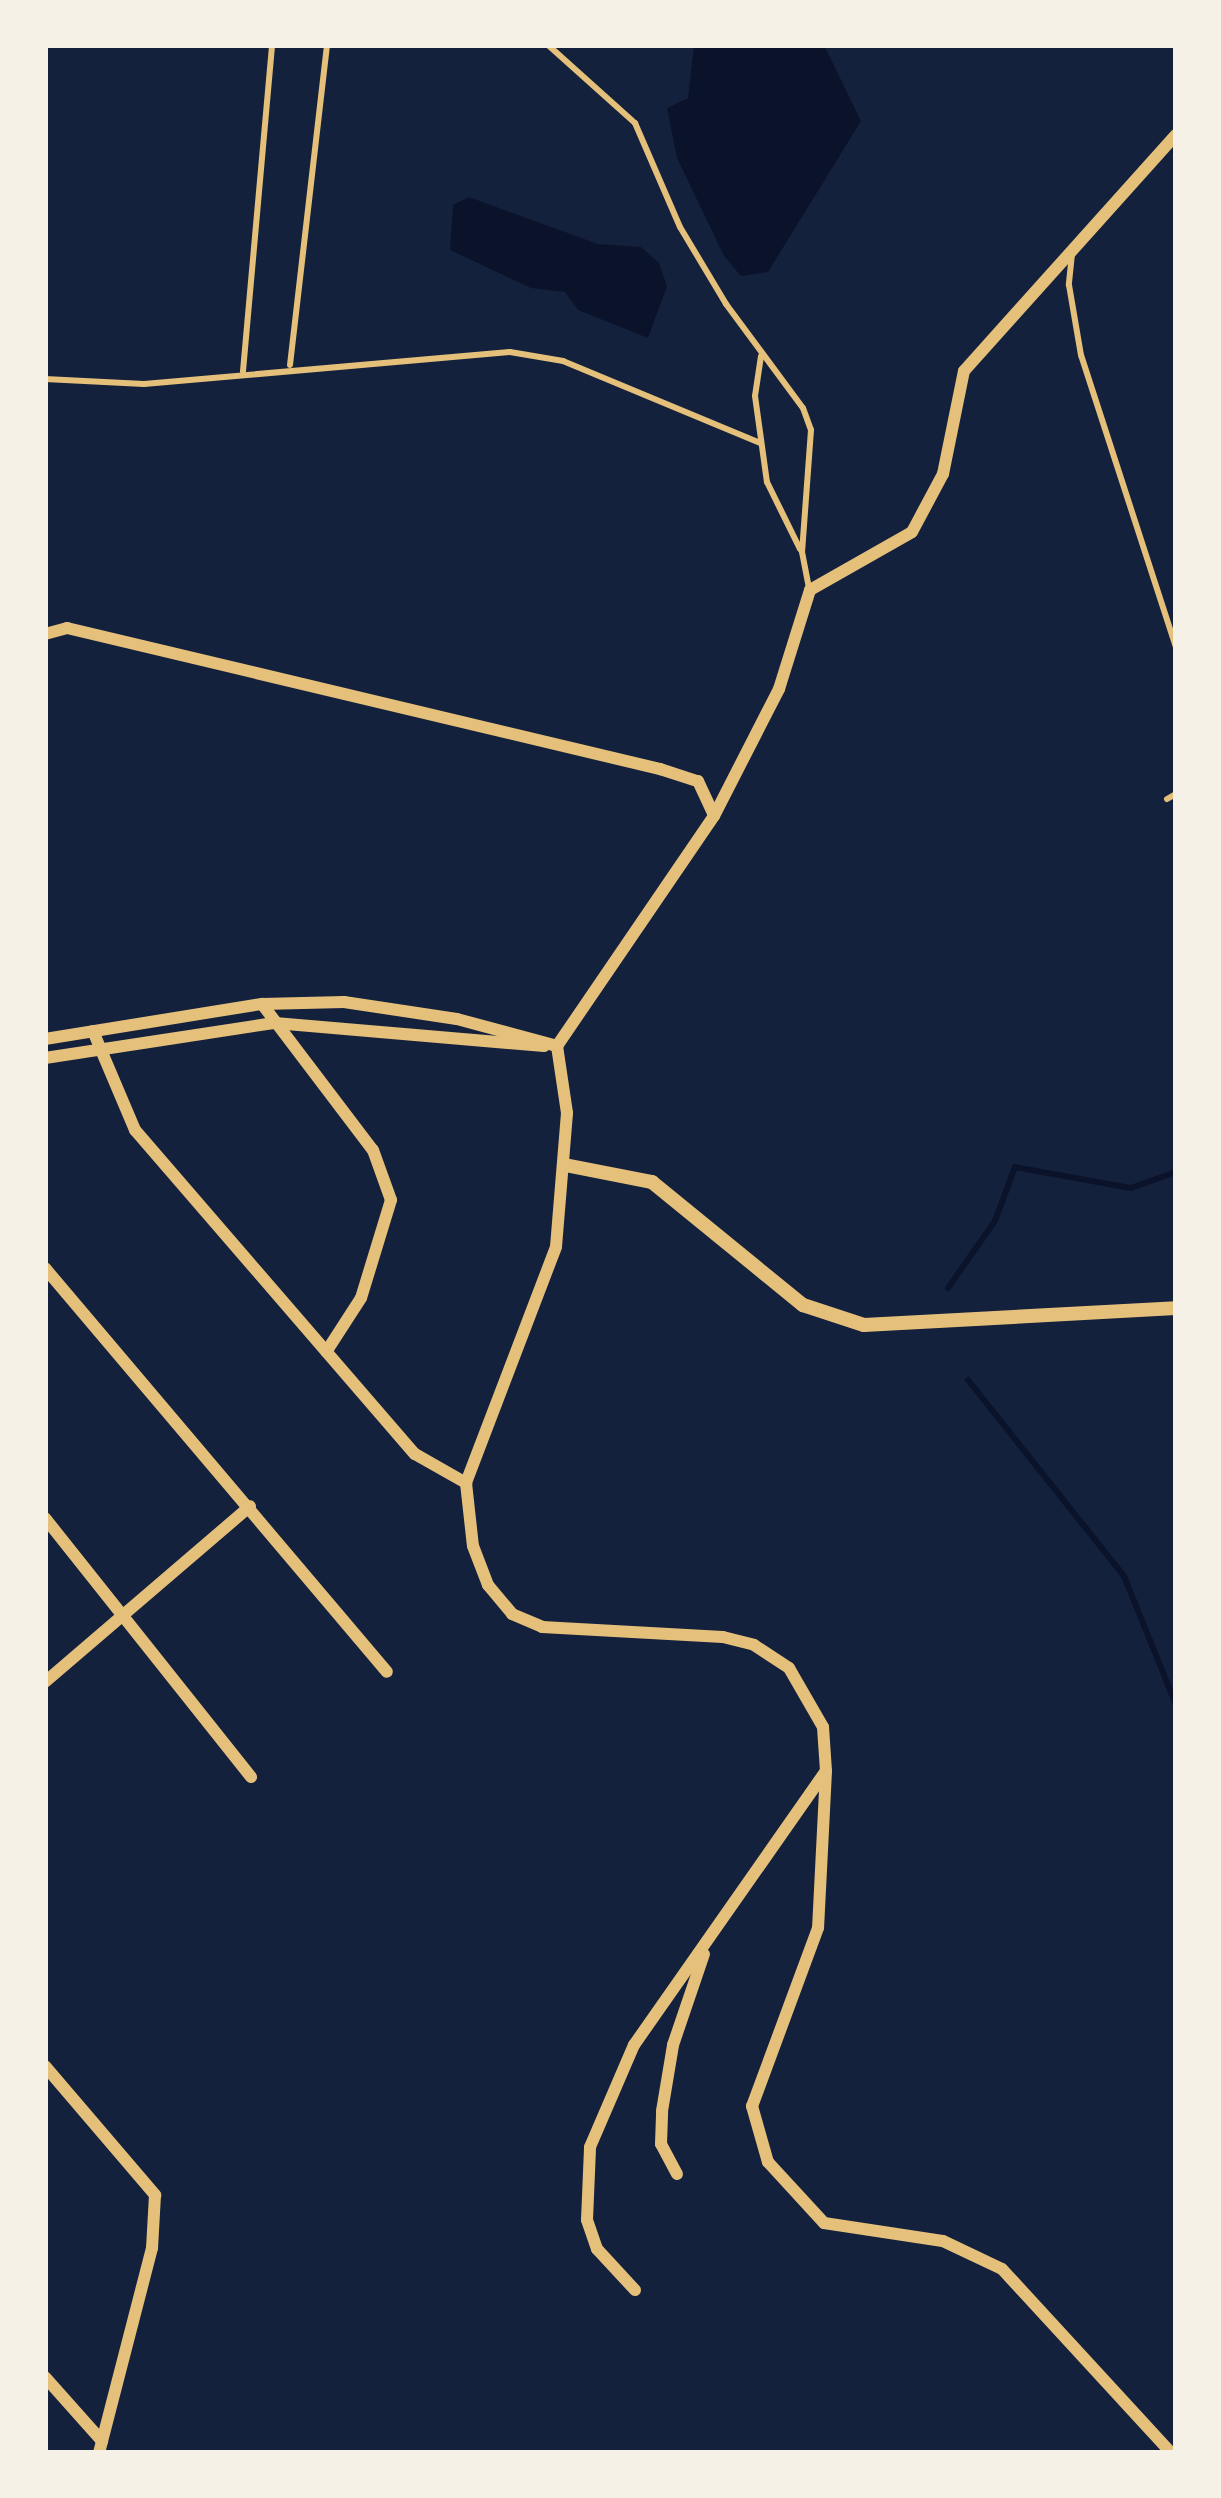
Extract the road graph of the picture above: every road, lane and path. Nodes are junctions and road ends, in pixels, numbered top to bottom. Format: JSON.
{"nodes":[{"id":1,"x":272,"y":45,"type":"edge"},
{"id":2,"x":327,"y":45,"type":"edge"},
{"id":3,"x":548,"y":45,"type":"edge"},
{"id":4,"x":1176,"y":135,"type":"edge"},
{"id":5,"x":1073,"y":248,"type":"junction"},
{"id":6,"x":761,"y":352,"type":"junction"},
{"id":7,"x":290,"y":365,"type":"junction"},
{"id":8,"x":243,"y":371,"type":"junction"},
{"id":9,"x":45,"y":379,"type":"edge"},
{"id":10,"x":760,"y":442,"type":"junction"},
{"id":11,"x":802,"y":552,"type":"junction"},
{"id":12,"x":810,"y":590,"type":"junction"},
{"id":13,"x":45,"y":634,"type":"edge"},
{"id":14,"x":1176,"y":648,"type":"edge"},
{"id":15,"x":714,"y":816,"type":"junction"},
{"id":16,"x":262,"y":1004,"type":"junction"},
{"id":17,"x":275,"y":1023,"type":"junction"},
{"id":18,"x":93,"y":1031,"type":"junction"},
{"id":19,"x":45,"y":1039,"type":"edge"},
{"id":20,"x":557,"y":1046,"type":"junction"},
{"id":21,"x":99,"y":1050,"type":"junction"},
{"id":22,"x":45,"y":1058,"type":"edge"},
{"id":23,"x":565,"y":1165,"type":"junction"},
{"id":24,"x":45,"y":1268,"type":"edge"},
{"id":25,"x":1176,"y":1309,"type":"edge"},
{"id":26,"x":326,"y":1352,"type":"junction"},
{"id":27,"x":466,"y":1484,"type":"junction"},
{"id":28,"x":250,"y":1506,"type":"junction"},
{"id":29,"x":45,"y":1518,"type":"edge"},
{"id":30,"x":126,"y":1611,"type":"junction"},
{"id":31,"x":387,"y":1672,"type":"dead end"},
{"id":32,"x":45,"y":1682,"type":"edge"},
{"id":33,"x":826,"y":1771,"type":"junction"},
{"id":34,"x":251,"y":1777,"type":"dead end"},
{"id":35,"x":710,"y":1936,"type":"junction"},
{"id":36,"x":45,"y":2066,"type":"edge"},
{"id":37,"x":677,"y":2174,"type":"dead end"},
{"id":38,"x":635,"y":2290,"type":"dead end"},
{"id":39,"x":45,"y":2377,"type":"edge"},
{"id":40,"x":100,"y":2447,"type":"edge"},
{"id":41,"x":1171,"y":2453,"type":"edge"}],
"edges":[{"from":1,"to":8,"type":"lane"},
{"from":2,"to":7,"type":"lane"},
{"from":3,"to":6,"type":"lane"},
{"from":4,"to":5,"type":"street"},
{"from":5,"to":12,"type":"street"},
{"from":5,"to":14,"type":"lane"},
{"from":6,"to":10,"type":"lane"},
{"from":6,"to":11,"type":"lane"},
{"from":7,"to":8,"type":"lane"},
{"from":7,"to":10,"type":"lane"},
{"from":8,"to":9,"type":"lane"},
{"from":10,"to":11,"type":"lane"},
{"from":11,"to":12,"type":"lane"},
{"from":12,"to":15,"type":"street"},
{"from":13,"to":15,"type":"street"},
{"from":15,"to":20,"type":"street"},
{"from":16,"to":17,"type":"street"},
{"from":16,"to":18,"type":"street"},
{"from":16,"to":20,"type":"street"},
{"from":17,"to":20,"type":"street"},
{"from":17,"to":21,"type":"street"},
{"from":17,"to":26,"type":"street"},
{"from":18,"to":19,"type":"street"},
{"from":18,"to":21,"type":"street"},
{"from":20,"to":23,"type":"street"},
{"from":21,"to":22,"type":"street"},
{"from":21,"to":26,"type":"street"},
{"from":23,"to":25,"type":"street"},
{"from":23,"to":27,"type":"street"},
{"from":24,"to":28,"type":"street"},
{"from":26,"to":27,"type":"street"},
{"from":27,"to":33,"type":"street"},
{"from":28,"to":30,"type":"street"},
{"from":28,"to":31,"type":"street"},
{"from":29,"to":30,"type":"street"},
{"from":30,"to":32,"type":"street"},
{"from":30,"to":34,"type":"street"},
{"from":33,"to":35,"type":"street"},
{"from":33,"to":41,"type":"street"},
{"from":35,"to":37,"type":"street"},
{"from":35,"to":38,"type":"street"},
{"from":36,"to":40,"type":"street"},
{"from":39,"to":40,"type":"street"}]}
